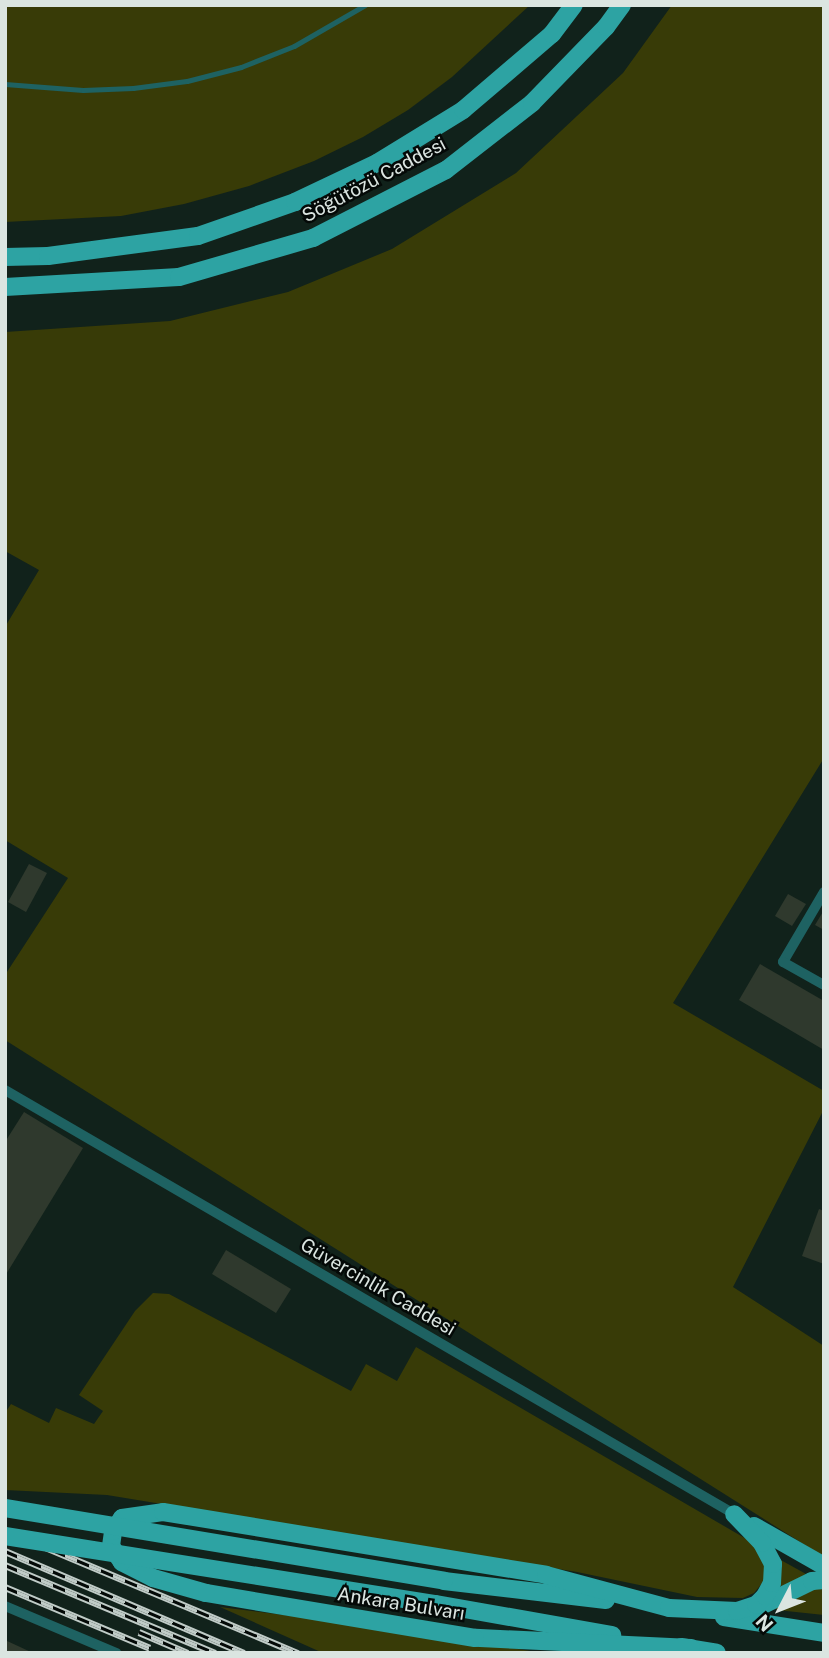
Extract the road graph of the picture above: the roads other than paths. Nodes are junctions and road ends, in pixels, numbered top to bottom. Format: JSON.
{"nodes":[{"id":1,"x":365,"y":5,"type":"edge"},
{"id":2,"x":574,"y":5,"type":"edge"},
{"id":3,"x":622,"y":5,"type":"edge"},
{"id":4,"x":5,"y":84,"type":"edge"},
{"id":5,"x":5,"y":257,"type":"edge"},
{"id":6,"x":5,"y":287,"type":"edge"},
{"id":7,"x":824,"y":892,"type":"edge"},
{"id":8,"x":824,"y":985,"type":"edge"},
{"id":9,"x":5,"y":1090,"type":"edge"},
{"id":10,"x":5,"y":1508,"type":"edge"},
{"id":11,"x":734,"y":1514,"type":"junction"},
{"id":12,"x":5,"y":1536,"type":"edge"},
{"id":13,"x":824,"y":1566,"type":"edge"},
{"id":14,"x":824,"y":1580,"type":"edge"},
{"id":15,"x":5,"y":1606,"type":"edge"},
{"id":16,"x":669,"y":1608,"type":"junction"},
{"id":17,"x":737,"y":1611,"type":"junction"},
{"id":18,"x":824,"y":1633,"type":"edge"},
{"id":19,"x":691,"y":1648,"type":"junction"},
{"id":20,"x":116,"y":1653,"type":"edge"},
{"id":21,"x":717,"y":1653,"type":"edge"}],
"edges":[{"from":1,"to":4,"type":"lane"},
{"from":2,"to":5,"type":"main road","name":"Söğütözü Caddesi"},
{"from":3,"to":6,"type":"main road","name":"Söğütözü Caddesi"},
{"from":7,"to":8,"type":"street"},
{"from":9,"to":11,"type":"street","name":"Güvercinlik Caddesi"},
{"from":10,"to":16,"type":"main road","name":"Ankara Bulvarı","bridge":true},
{"from":11,"to":13,"type":"main road"},
{"from":11,"to":17,"type":"main road"},
{"from":12,"to":19,"type":"main road","name":"Ankara Bulvarı","bridge":true},
{"from":14,"to":17,"type":"main road"},
{"from":15,"to":20,"type":"street"},
{"from":16,"to":17,"type":"main road"},
{"from":16,"to":18,"type":"main road","name":"Ankara Bulvarı"},
{"from":16,"to":19,"type":"main road","name":"Ankara Bulvarı"},
{"from":19,"to":21,"type":"main road","name":"Ankara Bulvarı"}]}
